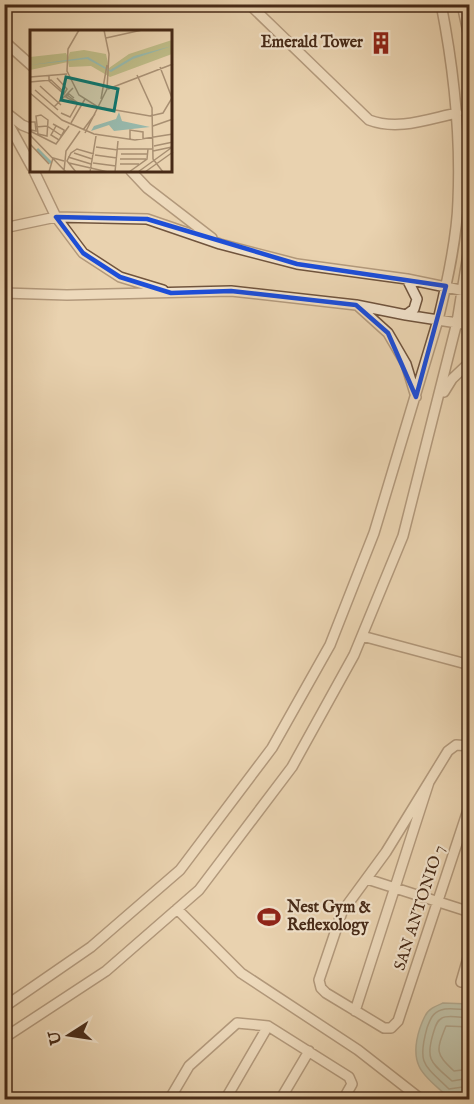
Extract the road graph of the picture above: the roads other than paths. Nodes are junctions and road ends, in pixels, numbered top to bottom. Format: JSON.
{"nodes":[{"id":1,"x":249,"y":4,"type":"edge"},
{"id":2,"x":441,"y":4,"type":"edge"},
{"id":3,"x":462,"y":4,"type":"edge"},
{"id":4,"x":4,"y":41,"type":"edge"},
{"id":5,"x":470,"y":42,"type":"edge"},
{"id":6,"x":30,"y":64,"type":"edge"},
{"id":7,"x":4,"y":111,"type":"edge"},
{"id":8,"x":458,"y":113,"type":"junction"},
{"id":9,"x":4,"y":116,"type":"edge"},
{"id":10,"x":30,"y":128,"type":"edge"},
{"id":11,"x":30,"y":163,"type":"edge"},
{"id":12,"x":34,"y":172,"type":"edge"},
{"id":13,"x":132,"y":172,"type":"edge"},
{"id":14,"x":56,"y":217,"type":"junction"},
{"id":15,"x":4,"y":228,"type":"edge"},
{"id":16,"x":470,"y":242,"type":"edge"},
{"id":17,"x":220,"y":244,"type":"junction"},
{"id":18,"x":408,"y":279,"type":"junction"},
{"id":19,"x":446,"y":286,"type":"junction"},
{"id":20,"x":466,"y":291,"type":"edge"},
{"id":21,"x":171,"y":293,"type":"junction"},
{"id":22,"x":4,"y":294,"type":"edge"},
{"id":23,"x":356,"y":305,"type":"junction"},
{"id":24,"x":406,"y":315,"type":"junction"},
{"id":25,"x":438,"y":320,"type":"junction"},
{"id":26,"x":457,"y":322,"type":"junction"},
{"id":27,"x":470,"y":325,"type":"edge"},
{"id":28,"x":470,"y":362,"type":"edge"},
{"id":29,"x":416,"y":397,"type":"junction"},
{"id":30,"x":438,"y":401,"type":"junction"},
{"id":31,"x":362,"y":636,"type":"junction"},
{"id":32,"x":470,"y":665,"type":"edge"},
{"id":33,"x":470,"y":746,"type":"edge"},
{"id":34,"x":429,"y":782,"type":"junction"},
{"id":35,"x":470,"y":804,"type":"edge"},
{"id":36,"x":367,"y":879,"type":"junction"},
{"id":37,"x":395,"y":888,"type":"junction"},
{"id":38,"x":438,"y":901,"type":"junction"},
{"id":39,"x":177,"y":909,"type":"junction"},
{"id":40,"x":470,"y":912,"type":"edge"},
{"id":41,"x":470,"y":951,"type":"edge"},
{"id":42,"x":461,"y":982,"type":"dead end"},
{"id":43,"x":4,"y":1007,"type":"edge"},
{"id":44,"x":356,"y":1011,"type":"junction"},
{"id":45,"x":268,"y":1026,"type":"junction"},
{"id":46,"x":4,"y":1038,"type":"edge"},
{"id":47,"x":309,"y":1051,"type":"junction"},
{"id":48,"x":169,"y":1100,"type":"edge"},
{"id":49,"x":225,"y":1100,"type":"edge"},
{"id":50,"x":280,"y":1100,"type":"edge"},
{"id":51,"x":343,"y":1100,"type":"edge"},
{"id":52,"x":422,"y":1100,"type":"edge"}],
"edges":[{"from":1,"to":8,"type":"street"},
{"from":2,"to":8,"type":"street"},
{"from":3,"to":5,"type":"street"},
{"from":4,"to":6,"type":"street"},
{"from":7,"to":10,"type":"street"},
{"from":8,"to":19,"type":"street"},
{"from":9,"to":11,"type":"street"},
{"from":12,"to":14,"type":"street"},
{"from":13,"to":17,"type":"street"},
{"from":14,"to":15,"type":"street"},
{"from":14,"to":17,"type":"street"},
{"from":14,"to":21,"type":"street"},
{"from":16,"to":20,"type":"street"},
{"from":17,"to":18,"type":"street"},
{"from":18,"to":19,"type":"street"},
{"from":18,"to":24,"type":"street"},
{"from":19,"to":20,"type":"street"},
{"from":19,"to":25,"type":"street"},
{"from":20,"to":26,"type":"street"},
{"from":21,"to":22,"type":"street"},
{"from":21,"to":23,"type":"street"},
{"from":23,"to":24,"type":"street"},
{"from":23,"to":29,"type":"street"},
{"from":24,"to":25,"type":"street"},
{"from":25,"to":26,"type":"street"},
{"from":25,"to":29,"type":"street"},
{"from":26,"to":27,"type":"street"},
{"from":26,"to":30,"type":"street"},
{"from":28,"to":30,"type":"street"},
{"from":29,"to":43,"type":"street"},
{"from":30,"to":31,"type":"street"},
{"from":31,"to":32,"type":"street"},
{"from":31,"to":39,"type":"street"},
{"from":33,"to":34,"type":"street"},
{"from":34,"to":36,"type":"street"},
{"from":34,"to":37,"type":"street"},
{"from":35,"to":38,"type":"street","name":"SAN ANTONIO 7"},
{"from":36,"to":37,"type":"street"},
{"from":36,"to":44,"type":"street"},
{"from":37,"to":38,"type":"street"},
{"from":37,"to":44,"type":"street"},
{"from":38,"to":40,"type":"street"},
{"from":38,"to":44,"type":"street","name":"SAN ANTONIO 7"},
{"from":39,"to":46,"type":"street"},
{"from":39,"to":52,"type":"street"},
{"from":41,"to":42,"type":"street"},
{"from":45,"to":47,"type":"street"},
{"from":45,"to":48,"type":"street"},
{"from":45,"to":49,"type":"street"},
{"from":47,"to":50,"type":"street"},
{"from":47,"to":51,"type":"street"}]}
